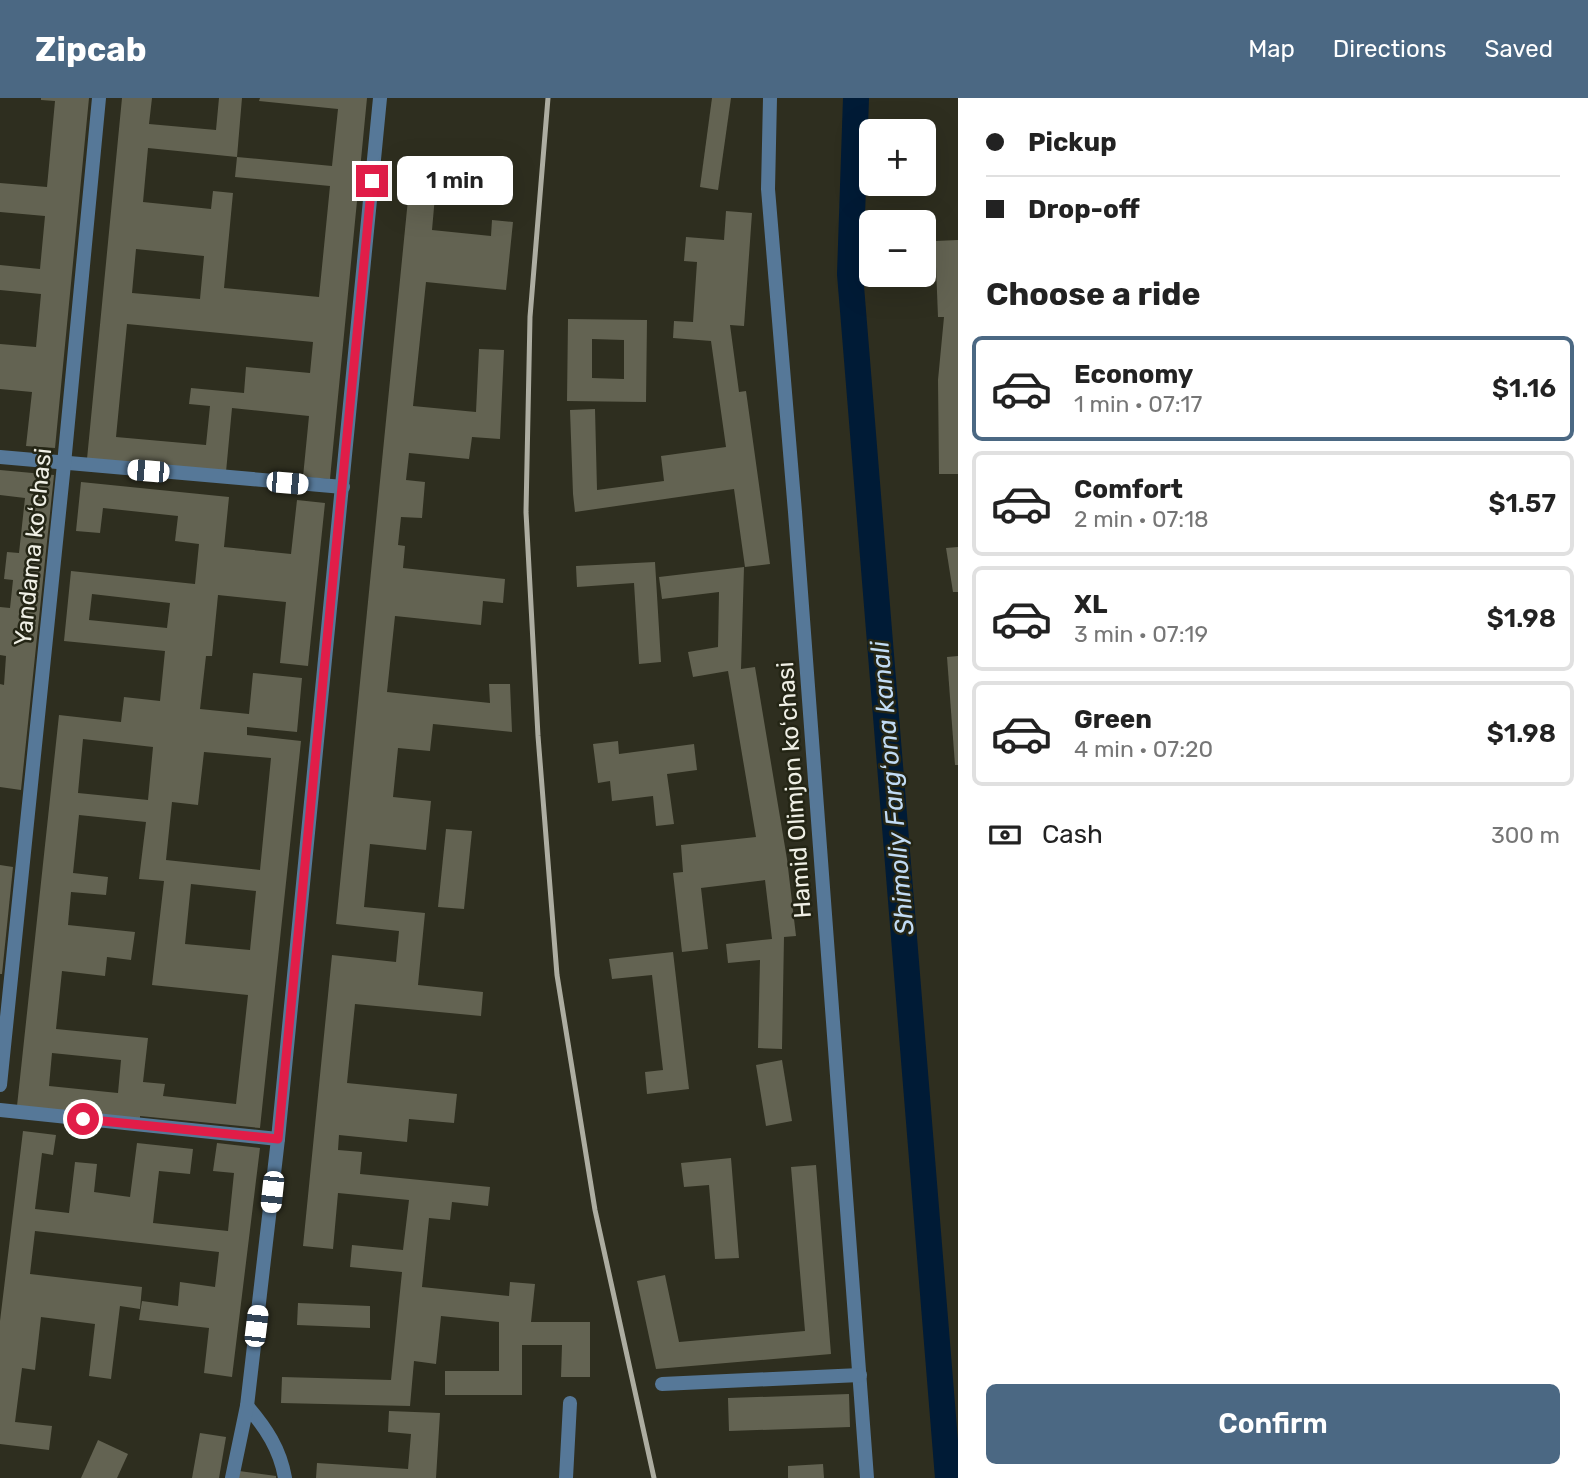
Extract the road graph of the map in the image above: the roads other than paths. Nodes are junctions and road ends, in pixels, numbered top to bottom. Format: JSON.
{"nodes":[{"id":1,"x":99,"y":98,"type":"edge"},
{"id":2,"x":380,"y":98,"type":"edge"},
{"id":3,"x":770,"y":98,"type":"edge"},
{"id":4,"x":0,"y":457,"type":"edge"},
{"id":5,"x":64,"y":464,"type":"junction"},
{"id":6,"x":343,"y":488,"type":"junction"},
{"id":7,"x":0,"y":1085,"type":"edge"},
{"id":8,"x":0,"y":1110,"type":"edge"},
{"id":9,"x":278,"y":1139,"type":"junction"},
{"id":10,"x":860,"y":1375,"type":"junction"},
{"id":11,"x":662,"y":1384,"type":"dead end"},
{"id":12,"x":570,"y":1404,"type":"dead end"},
{"id":13,"x":247,"y":1406,"type":"junction"},
{"id":14,"x":232,"y":1478,"type":"edge"},
{"id":15,"x":285,"y":1478,"type":"edge"},
{"id":16,"x":566,"y":1478,"type":"edge"},
{"id":17,"x":867,"y":1478,"type":"edge"}],
"edges":[{"from":1,"to":5,"type":"street","name":"Yandama koʻchasi"},
{"from":2,"to":6,"type":"street"},
{"from":3,"to":10,"type":"street","name":"Hamid Olimjon koʻchasi"},
{"from":4,"to":5,"type":"street"},
{"from":5,"to":6,"type":"street"},
{"from":5,"to":7,"type":"street","name":"Yandama koʻchasi"},
{"from":6,"to":9,"type":"street"},
{"from":8,"to":9,"type":"street"},
{"from":9,"to":13,"type":"street"},
{"from":10,"to":11,"type":"street"},
{"from":10,"to":17,"type":"street","name":"Hamid Olimjon koʻchasi"},
{"from":12,"to":16,"type":"street"},
{"from":13,"to":14,"type":"street"},
{"from":13,"to":15,"type":"street"}]}
